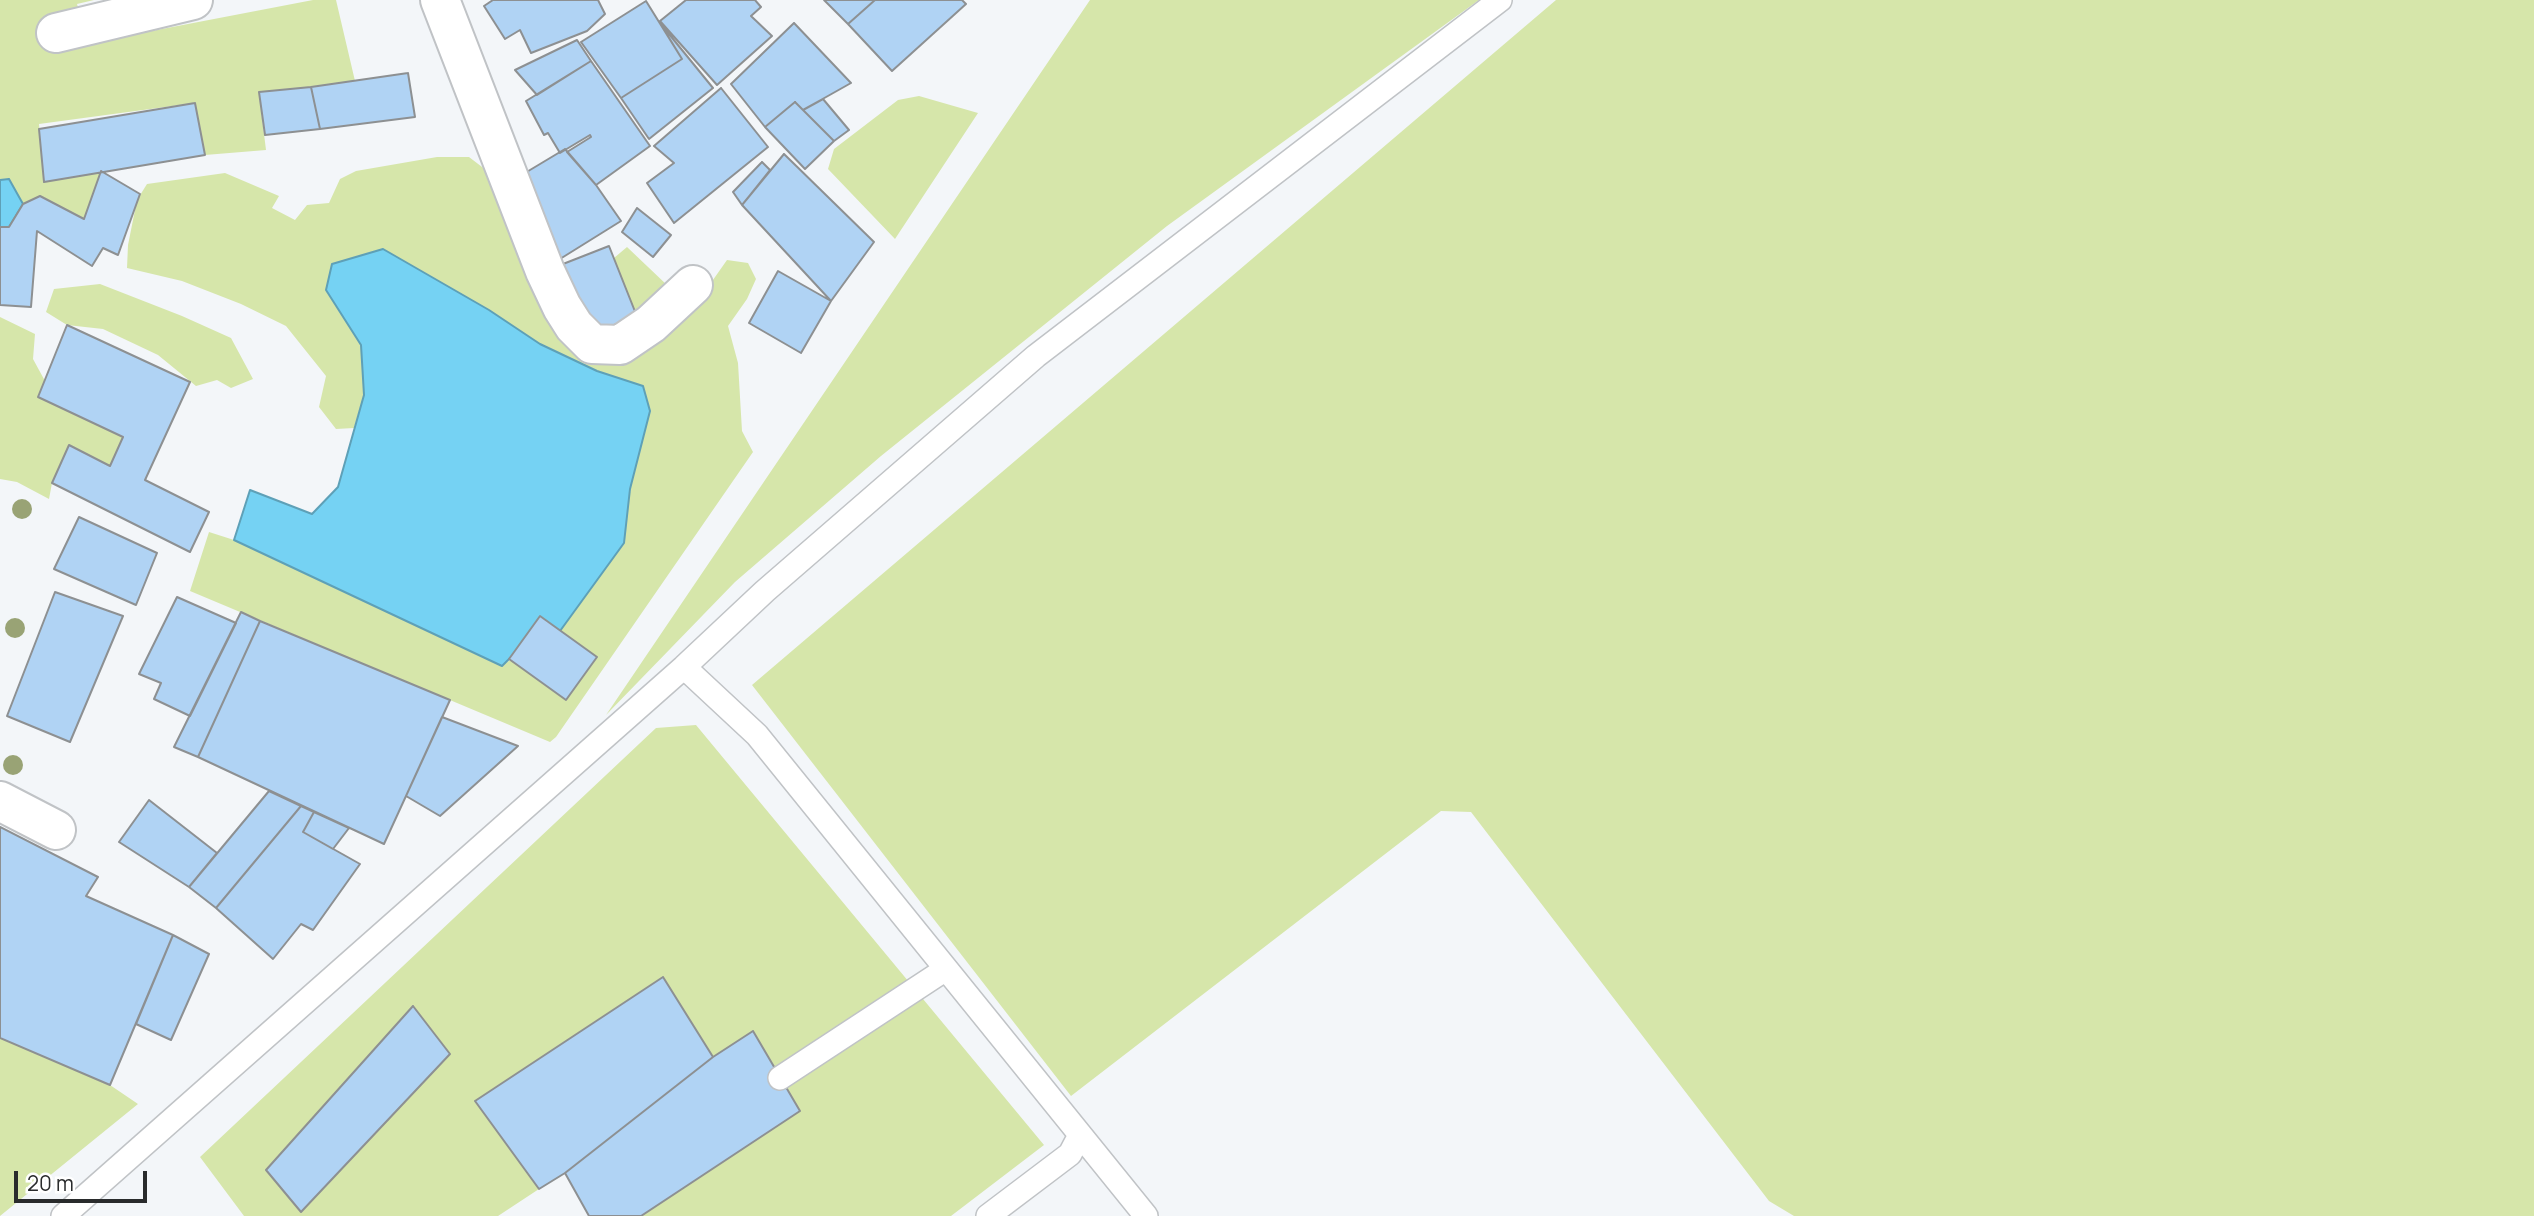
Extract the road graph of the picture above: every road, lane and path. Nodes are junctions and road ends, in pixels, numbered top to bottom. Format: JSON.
{"nodes":[{"id":1,"x":193,"y":0,"type":"edge"},
{"id":2,"x":440,"y":0,"type":"edge"},
{"id":3,"x":1500,"y":0,"type":"edge"},
{"id":4,"x":56,"y":33,"type":"dead end"},
{"id":5,"x":692,"y":285,"type":"dead end"},
{"id":6,"x":684,"y":667,"type":"junction"},
{"id":7,"x":0,"y":802,"type":"edge"},
{"id":8,"x":56,"y":830,"type":"dead end"},
{"id":9,"x":946,"y":968,"type":"junction"},
{"id":10,"x":780,"y":1078,"type":"dead end"},
{"id":11,"x":1080,"y":1135,"type":"junction"},
{"id":12,"x":63,"y":1216,"type":"edge"},
{"id":13,"x":988,"y":1216,"type":"edge"},
{"id":14,"x":1146,"y":1216,"type":"edge"}],
"edges":[{"from":1,"to":4,"type":"street"},
{"from":2,"to":5,"type":"street"},
{"from":3,"to":6,"type":"lane"},
{"from":6,"to":9,"type":"lane"},
{"from":6,"to":12,"type":"lane"},
{"from":7,"to":8,"type":"street"},
{"from":9,"to":10,"type":"lane"},
{"from":9,"to":11,"type":"lane"},
{"from":11,"to":13,"type":"lane"},
{"from":11,"to":14,"type":"lane"}]}
